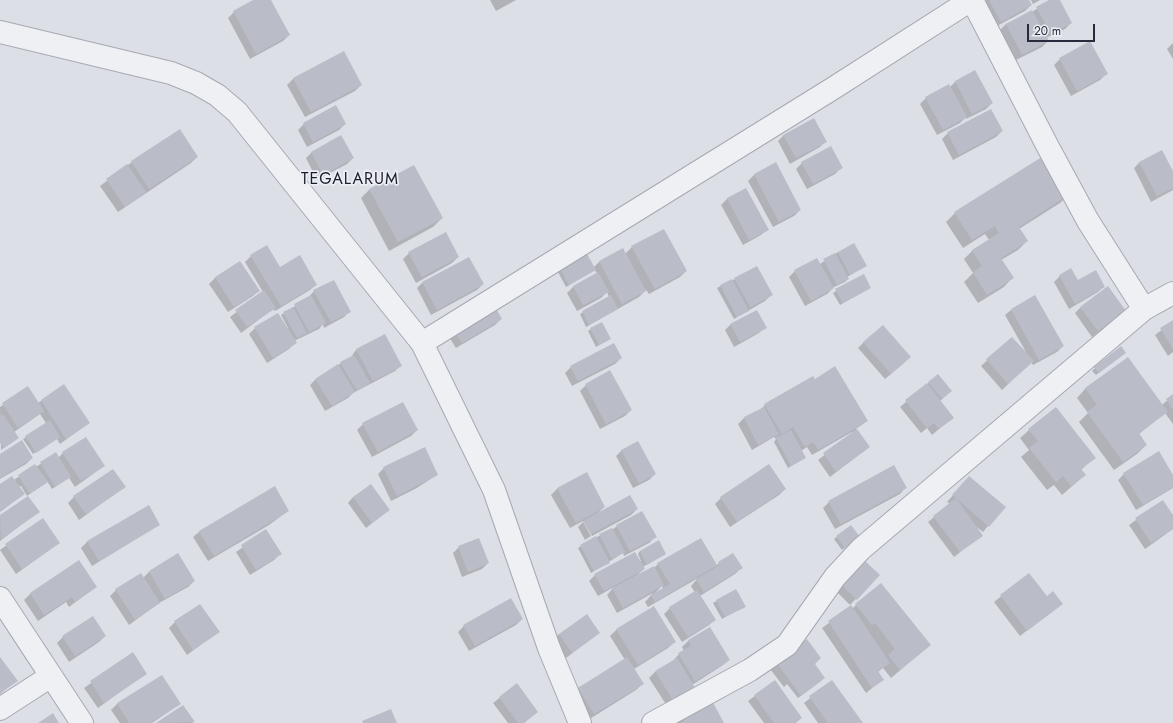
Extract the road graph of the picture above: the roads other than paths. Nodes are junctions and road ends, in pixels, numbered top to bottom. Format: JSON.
{"nodes":[{"id":1,"x":971,"y":0,"type":"edge"},
{"id":2,"x":0,"y":32,"type":"edge"},
{"id":3,"x":1173,"y":293,"type":"edge"},
{"id":4,"x":1144,"y":309,"type":"junction"},
{"id":5,"x":422,"y":343,"type":"junction"},
{"id":6,"x":0,"y":598,"type":"edge"},
{"id":7,"x":51,"y":676,"type":"junction"},
{"id":8,"x":0,"y":710,"type":"edge"},
{"id":9,"x":82,"y":723,"type":"edge"},
{"id":10,"x":580,"y":723,"type":"edge"},
{"id":11,"x":653,"y":723,"type":"edge"}],
"edges":[{"from":1,"to":4,"type":"street"},
{"from":1,"to":5,"type":"street"},
{"from":2,"to":5,"type":"street"},
{"from":3,"to":4,"type":"street"},
{"from":4,"to":11,"type":"street"},
{"from":5,"to":10,"type":"street"},
{"from":6,"to":7,"type":"street"},
{"from":7,"to":8,"type":"street"},
{"from":7,"to":9,"type":"street"}]}
